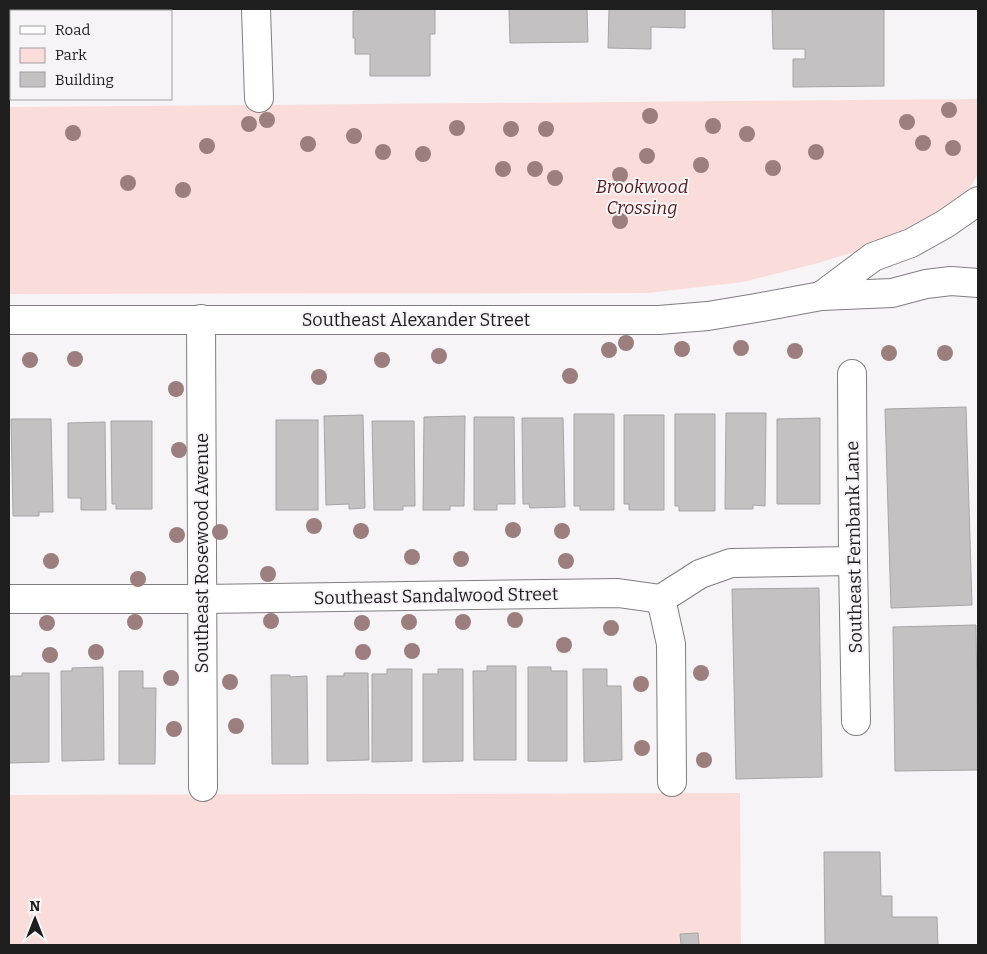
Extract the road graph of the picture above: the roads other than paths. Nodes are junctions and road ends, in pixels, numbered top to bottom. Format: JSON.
{"nodes":[{"id":1,"x":256,"y":9,"type":"edge"},
{"id":2,"x":259,"y":98,"type":"dead end"},
{"id":3,"x":978,"y":201,"type":"edge"},
{"id":4,"x":978,"y":283,"type":"edge"},
{"id":5,"x":821,"y":296,"type":"junction"},
{"id":6,"x":201,"y":319,"type":"junction"},
{"id":7,"x":9,"y":320,"type":"edge"},
{"id":8,"x":852,"y":374,"type":"dead end"},
{"id":9,"x":853,"y":561,"type":"junction"},
{"id":10,"x":9,"y":599,"type":"edge"},
{"id":11,"x":202,"y":599,"type":"junction"},
{"id":12,"x":661,"y":599,"type":"junction"},
{"id":13,"x":856,"y":721,"type":"dead end"},
{"id":14,"x":672,"y":782,"type":"dead end"},
{"id":15,"x":203,"y":787,"type":"dead end"}],
"edges":[{"from":1,"to":2,"type":"street"},
{"from":3,"to":5,"type":"street","name":"Southeast Alexander Street"},
{"from":4,"to":5,"type":"street","name":"Southeast Alexander Street"},
{"from":5,"to":6,"type":"street","name":"Southeast Alexander Street"},
{"from":6,"to":7,"type":"street","name":"Southeast Alexander Street"},
{"from":6,"to":11,"type":"street","name":"Southeast Rosewood Avenue"},
{"from":8,"to":9,"type":"street","name":"Southeast Fernbank Lane"},
{"from":9,"to":12,"type":"street"},
{"from":9,"to":13,"type":"street","name":"Southeast Fernbank Lane"},
{"from":10,"to":11,"type":"street","name":"Southeast Sandalwood Street"},
{"from":11,"to":12,"type":"street","name":"Southeast Sandalwood Street"},
{"from":11,"to":15,"type":"street","name":"Southeast Rosewood Avenue"},
{"from":12,"to":14,"type":"street"}]}
